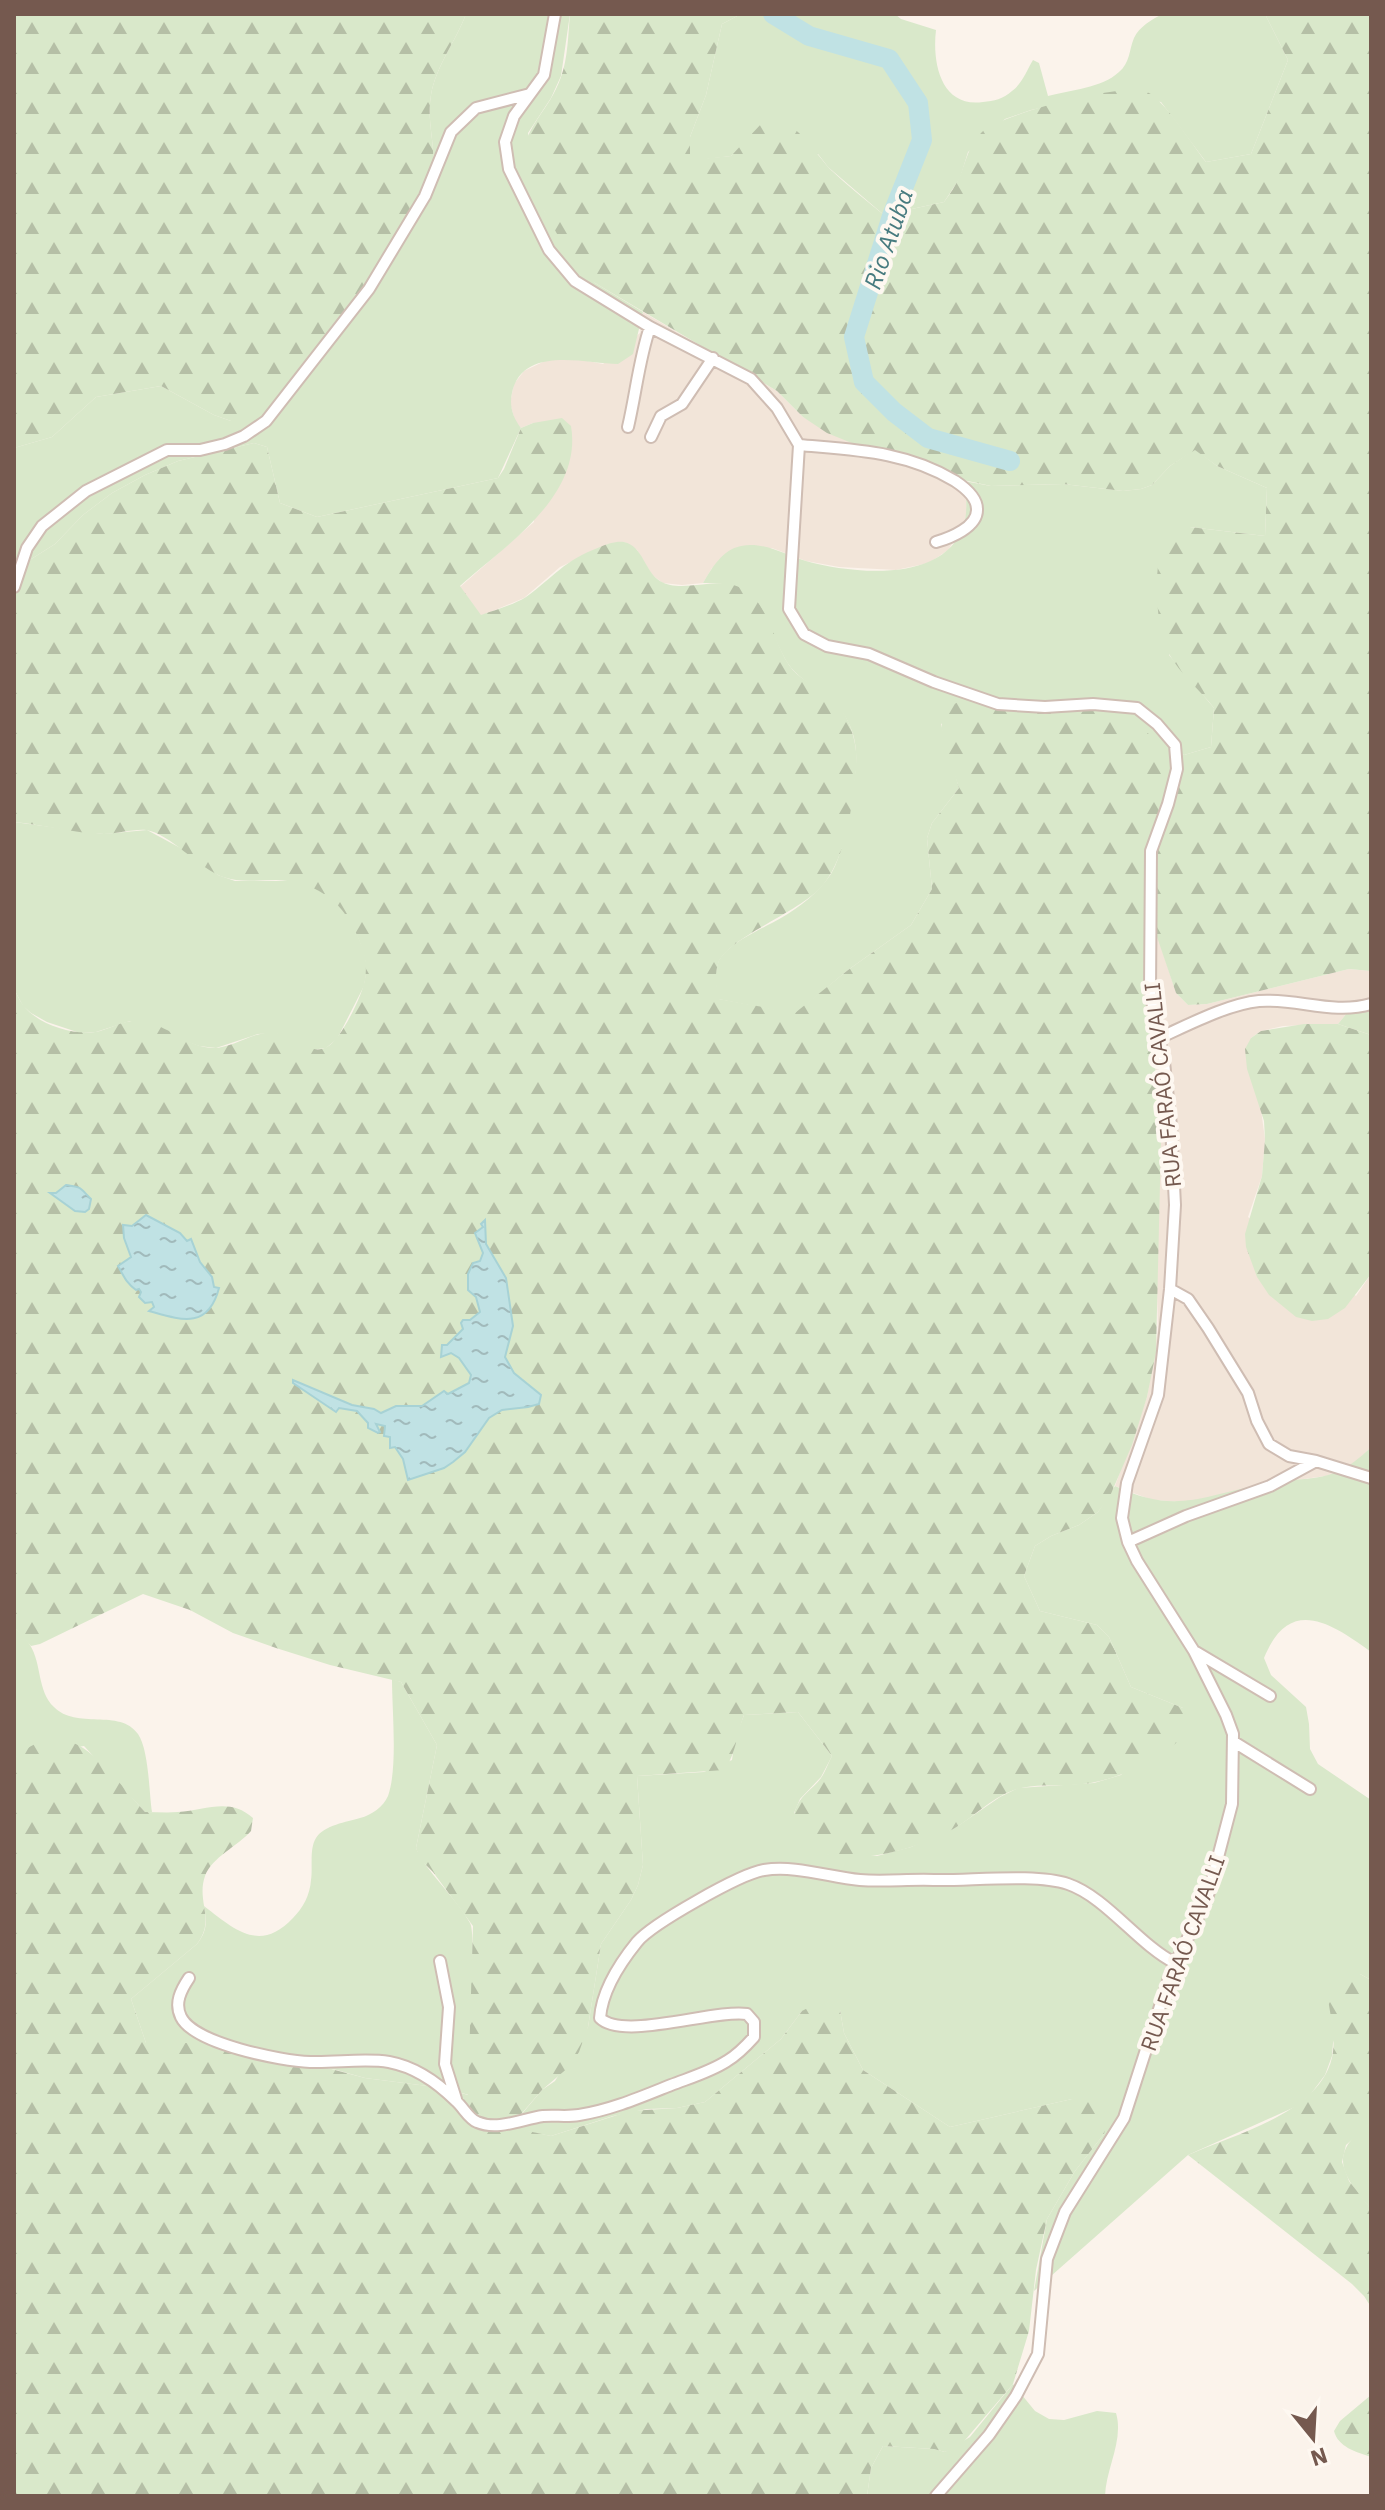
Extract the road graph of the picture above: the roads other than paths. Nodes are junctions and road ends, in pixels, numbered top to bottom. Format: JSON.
{"nodes":[{"id":1,"x":555,"y":14,"type":"edge"},
{"id":2,"x":530,"y":94,"type":"junction"},
{"id":3,"x":650,"y":327,"type":"junction"},
{"id":4,"x":713,"y":358,"type":"junction"},
{"id":5,"x":628,"y":427,"type":"dead end"},
{"id":6,"x":651,"y":437,"type":"dead end"},
{"id":7,"x":799,"y":445,"type":"junction"},
{"id":8,"x":936,"y":542,"type":"dead end"},
{"id":9,"x":14,"y":587,"type":"edge"},
{"id":10,"x":1371,"y":1004,"type":"edge"},
{"id":11,"x":1159,"y":1038,"type":"junction"},
{"id":12,"x":1170,"y":1289,"type":"junction"},
{"id":13,"x":1316,"y":1461,"type":"junction"},
{"id":14,"x":1371,"y":1478,"type":"edge"},
{"id":15,"x":1128,"y":1542,"type":"junction"},
{"id":16,"x":1194,"y":1651,"type":"junction"},
{"id":17,"x":1270,"y":1696,"type":"dead end"},
{"id":18,"x":1234,"y":1742,"type":"junction"},
{"id":19,"x":1310,"y":1789,"type":"dead end"},
{"id":20,"x":440,"y":1961,"type":"dead end"},
{"id":21,"x":1175,"y":1963,"type":"junction"},
{"id":22,"x":189,"y":1978,"type":"dead end"},
{"id":23,"x":456,"y":2101,"type":"junction"},
{"id":24,"x":936,"y":2496,"type":"edge"}],
"edges":[{"from":1,"to":2,"type":"street"},
{"from":2,"to":3,"type":"street"},
{"from":2,"to":9,"type":"street"},
{"from":3,"to":4,"type":"street"},
{"from":3,"to":5,"type":"street"},
{"from":4,"to":6,"type":"street"},
{"from":4,"to":7,"type":"street"},
{"from":7,"to":8,"type":"street"},
{"from":7,"to":11,"type":"street","name":"RUA FARAÓ CAVALLI"},
{"from":10,"to":11,"type":"street"},
{"from":11,"to":12,"type":"street","name":"RUA FARAÓ CAVALLI"},
{"from":12,"to":13,"type":"street"},
{"from":12,"to":15,"type":"street","name":"RUA FARAÓ CAVALLI"},
{"from":13,"to":14,"type":"street"},
{"from":13,"to":15,"type":"street"},
{"from":15,"to":16,"type":"street","name":"RUA FARAÓ CAVALLI"},
{"from":16,"to":17,"type":"street"},
{"from":16,"to":18,"type":"street","name":"RUA FARAÓ CAVALLI"},
{"from":18,"to":19,"type":"street"},
{"from":18,"to":21,"type":"street","name":"RUA FARAÓ CAVALLI"},
{"from":20,"to":23,"type":"street"},
{"from":21,"to":23,"type":"street"},
{"from":21,"to":24,"type":"street","name":"RUA FARAÓ CAVALLI"},
{"from":22,"to":23,"type":"street"}]}
